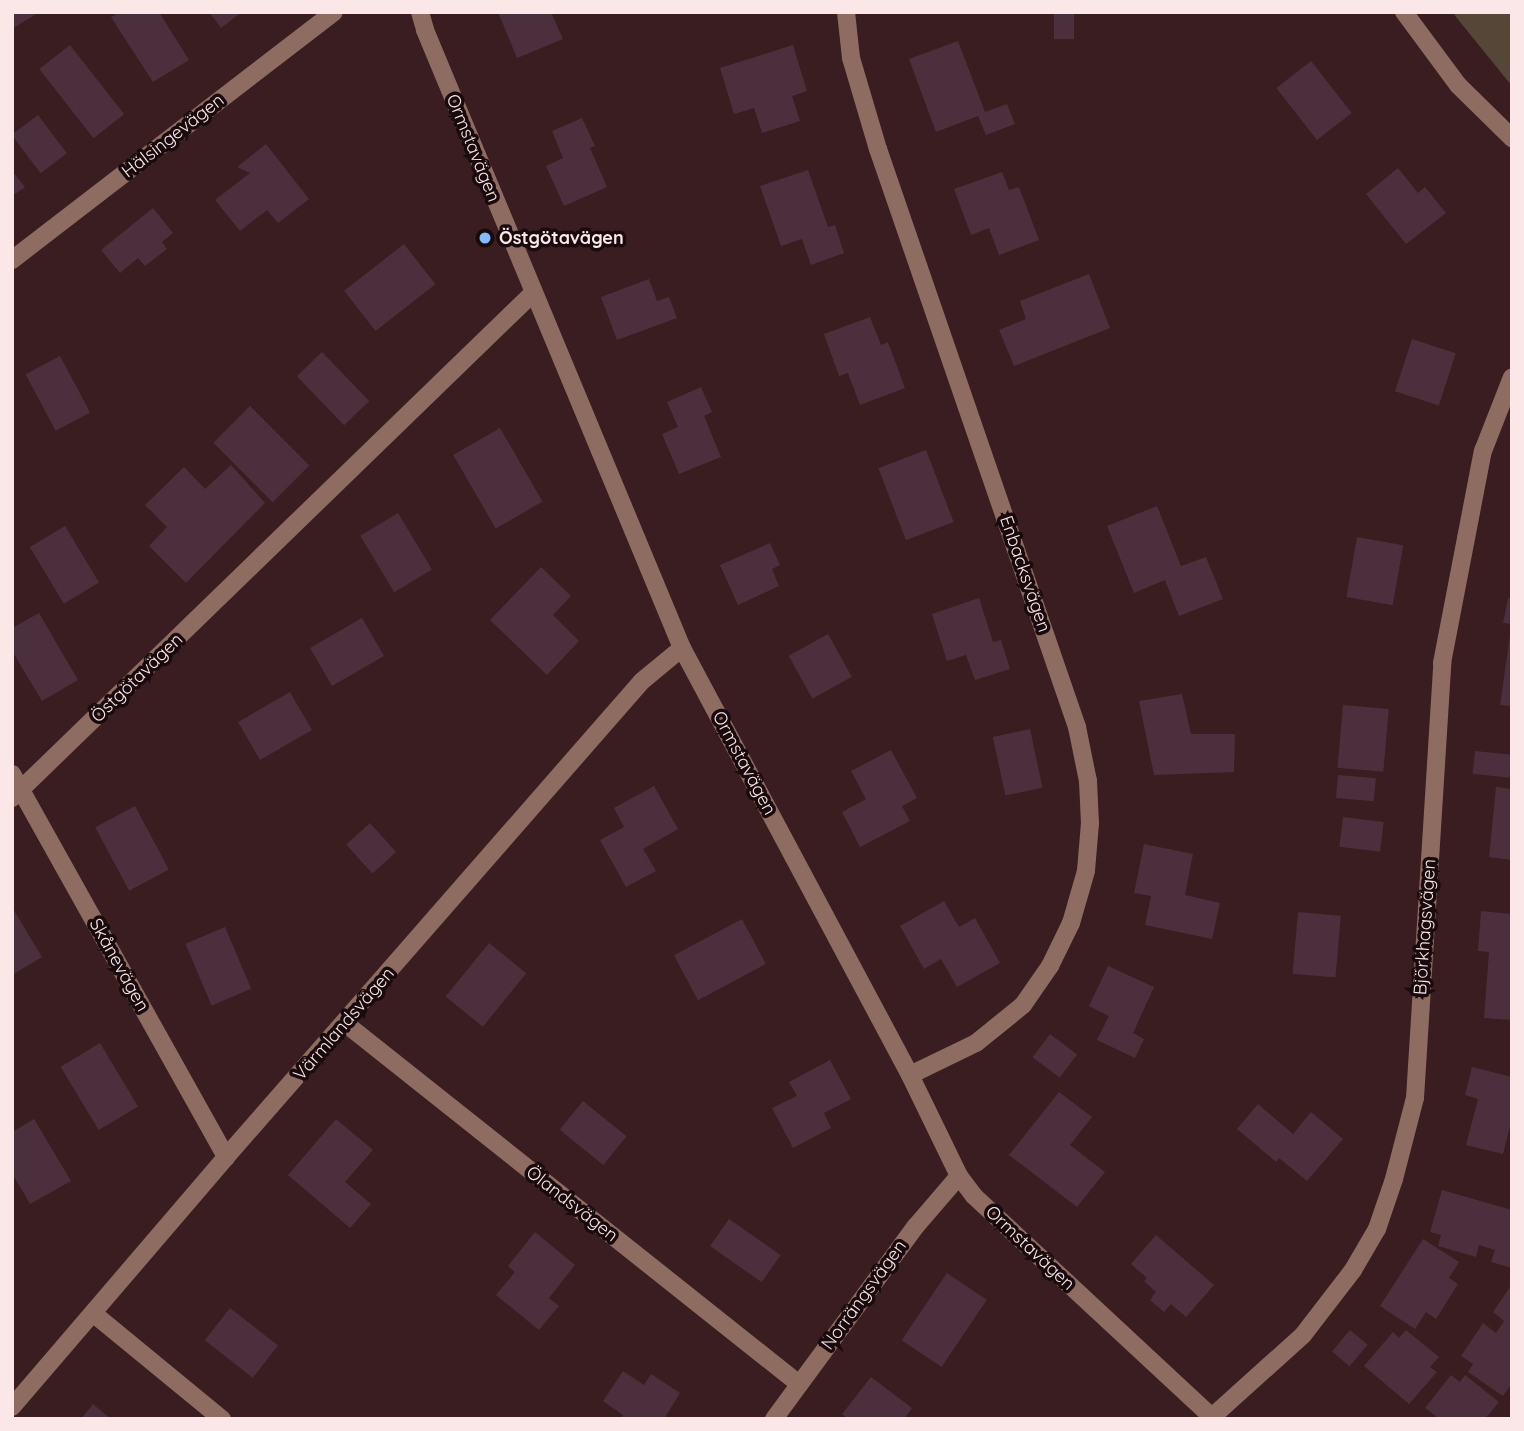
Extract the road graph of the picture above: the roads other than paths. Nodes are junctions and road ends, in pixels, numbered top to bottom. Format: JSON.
{"nodes":[{"id":1,"x":334,"y":12,"type":"edge"},
{"id":2,"x":420,"y":12,"type":"edge"},
{"id":3,"x":846,"y":12,"type":"edge"},
{"id":4,"x":1404,"y":12,"type":"edge"},
{"id":5,"x":1512,"y":138,"type":"edge"},
{"id":6,"x":12,"y":260,"type":"edge"},
{"id":7,"x":533,"y":293,"type":"junction"},
{"id":8,"x":1512,"y":377,"type":"edge"},
{"id":9,"x":682,"y":648,"type":"junction"},
{"id":10,"x":12,"y":774,"type":"edge"},
{"id":11,"x":17,"y":794,"type":"edge"},
{"id":12,"x":346,"y":1024,"type":"junction"},
{"id":13,"x":910,"y":1075,"type":"junction"},
{"id":14,"x":226,"y":1157,"type":"junction"},
{"id":15,"x":959,"y":1176,"type":"junction"},
{"id":16,"x":94,"y":1314,"type":"junction"},
{"id":17,"x":799,"y":1384,"type":"junction"},
{"id":18,"x":12,"y":1407,"type":"edge"},
{"id":19,"x":1213,"y":1418,"type":"edge"},
{"id":20,"x":222,"y":1419,"type":"edge"},
{"id":21,"x":774,"y":1419,"type":"edge"}],
"edges":[{"from":1,"to":6,"type":"street","name":"Hälsingevägen"},
{"from":2,"to":7,"type":"street","name":"Ormstavägen"},
{"from":3,"to":13,"type":"street","name":"Enbacksvägen"},
{"from":4,"to":5,"type":"street"},
{"from":7,"to":9,"type":"street","name":"Ormstavägen"},
{"from":7,"to":11,"type":"street","name":"Östgötavägen"},
{"from":8,"to":19,"type":"street","name":"Björkhagsvägen"},
{"from":9,"to":12,"type":"street","name":"Värmlandsvägen"},
{"from":9,"to":13,"type":"street","name":"Ormstavägen"},
{"from":10,"to":11,"type":"street","name":"Skånevägen"},
{"from":11,"to":14,"type":"street","name":"Skånevägen"},
{"from":12,"to":14,"type":"street","name":"Värmlandsvägen"},
{"from":12,"to":17,"type":"street","name":"Ölandsvägen"},
{"from":13,"to":15,"type":"street","name":"Ormstavägen"},
{"from":14,"to":16,"type":"street","name":"Värmlandsvägen"},
{"from":15,"to":17,"type":"street","name":"Norrängsvägen"},
{"from":15,"to":19,"type":"street","name":"Ormstavägen"},
{"from":16,"to":18,"type":"street","name":"Värmlandsvägen"},
{"from":16,"to":20,"type":"street"},
{"from":17,"to":21,"type":"street","name":"Norrängsvägen"}]}
